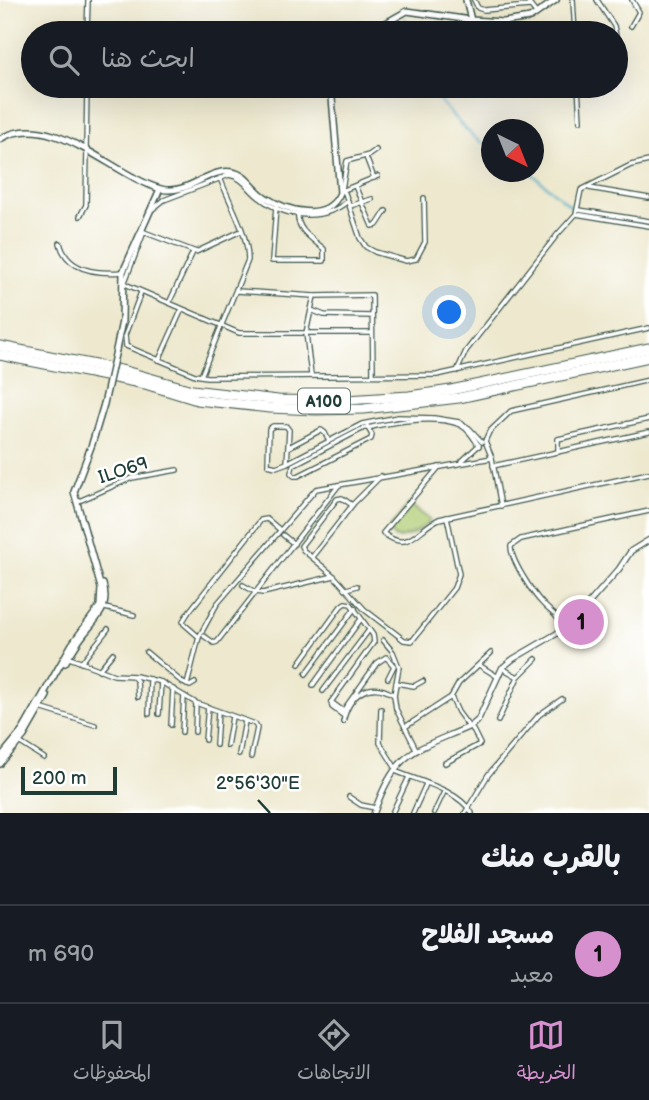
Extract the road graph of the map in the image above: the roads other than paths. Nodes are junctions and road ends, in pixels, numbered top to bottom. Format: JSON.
{"nodes":[{"id":1,"x":88,"y":0,"type":"edge"},
{"id":2,"x":466,"y":0,"type":"edge"},
{"id":3,"x":526,"y":0,"type":"edge"},
{"id":4,"x":556,"y":0,"type":"edge"},
{"id":5,"x":573,"y":0,"type":"edge"},
{"id":6,"x":597,"y":0,"type":"edge"},
{"id":7,"x":632,"y":0,"type":"edge"},
{"id":8,"x":476,"y":1,"type":"edge"},
{"id":9,"x":530,"y":6,"type":"junction"},
{"id":10,"x":537,"y":14,"type":"junction"},
{"id":11,"x":471,"y":20,"type":"junction"},
{"id":12,"x":88,"y":21,"type":"edge"},
{"id":13,"x":389,"y":21,"type":"edge"},
{"id":14,"x":574,"y":21,"type":"edge"},
{"id":15,"x":611,"y":21,"type":"edge"},
{"id":16,"x":631,"y":26,"type":"dead end"},
{"id":17,"x":87,"y":98,"type":"edge"},
{"id":18,"x":332,"y":98,"type":"edge"},
{"id":19,"x":579,"y":98,"type":"edge"},
{"id":20,"x":580,"y":121,"type":"dead end"},
{"id":21,"x":0,"y":139,"type":"edge"},
{"id":22,"x":87,"y":150,"type":"junction"},
{"id":23,"x":376,"y":150,"type":"dead end"},
{"id":24,"x":366,"y":156,"type":"junction"},
{"id":25,"x":649,"y":161,"type":"edge"},
{"id":26,"x":220,"y":178,"type":"junction"},
{"id":27,"x":355,"y":186,"type":"junction"},
{"id":28,"x":587,"y":187,"type":"junction"},
{"id":29,"x":160,"y":189,"type":"junction"},
{"id":30,"x":342,"y":189,"type":"junction"},
{"id":31,"x":424,"y":198,"type":"dead end"},
{"id":32,"x":649,"y":198,"type":"edge"},
{"id":33,"x":372,"y":199,"type":"dead end"},
{"id":34,"x":361,"y":202,"type":"junction"},
{"id":35,"x":349,"y":203,"type":"junction"},
{"id":36,"x":276,"y":207,"type":"junction"},
{"id":37,"x":387,"y":211,"type":"dead end"},
{"id":38,"x":577,"y":212,"type":"junction"},
{"id":39,"x":298,"y":214,"type":"junction"},
{"id":40,"x":79,"y":216,"type":"dead end"},
{"id":41,"x":649,"y":224,"type":"edge"},
{"id":42,"x":242,"y":231,"type":"junction"},
{"id":43,"x":144,"y":232,"type":"junction"},
{"id":44,"x":60,"y":243,"type":"dead end"},
{"id":45,"x":193,"y":252,"type":"junction"},
{"id":46,"x":122,"y":272,"type":"junction"},
{"id":47,"x":123,"y":286,"type":"junction"},
{"id":48,"x":237,"y":291,"type":"junction"},
{"id":49,"x":141,"y":292,"type":"junction"},
{"id":50,"x":313,"y":296,"type":"junction"},
{"id":51,"x":169,"y":303,"type":"junction"},
{"id":52,"x":182,"y":309,"type":"junction"},
{"id":53,"x":310,"y":310,"type":"junction"},
{"id":54,"x":372,"y":316,"type":"junction"},
{"id":55,"x":222,"y":326,"type":"junction"},
{"id":56,"x":649,"y":328,"type":"edge"},
{"id":57,"x":306,"y":333,"type":"junction"},
{"id":58,"x":372,"y":333,"type":"junction"},
{"id":59,"x":0,"y":346,"type":"edge"},
{"id":60,"x":649,"y":348,"type":"edge"},
{"id":61,"x":0,"y":355,"type":"edge"},
{"id":62,"x":649,"y":356,"type":"edge"},
{"id":63,"x":159,"y":360,"type":"junction"},
{"id":64,"x":621,"y":363,"type":"junction"},
{"id":65,"x":649,"y":364,"type":"edge"},
{"id":66,"x":457,"y":371,"type":"junction"},
{"id":67,"x":373,"y":374,"type":"junction"},
{"id":68,"x":312,"y":375,"type":"junction"},
{"id":69,"x":201,"y":376,"type":"junction"},
{"id":70,"x":649,"y":380,"type":"edge"},
{"id":71,"x":649,"y":419,"type":"edge"},
{"id":72,"x":367,"y":425,"type":"junction"},
{"id":73,"x":620,"y":425,"type":"junction"},
{"id":74,"x":649,"y":432,"type":"edge"},
{"id":75,"x":486,"y":436,"type":"junction"},
{"id":76,"x":622,"y":438,"type":"junction"},
{"id":77,"x":329,"y":441,"type":"junction"},
{"id":78,"x":480,"y":444,"type":"junction"},
{"id":79,"x":288,"y":447,"type":"junction"},
{"id":80,"x":473,"y":452,"type":"junction"},
{"id":81,"x":558,"y":452,"type":"junction"},
{"id":82,"x":492,"y":458,"type":"junction"},
{"id":83,"x":477,"y":460,"type":"junction"},
{"id":84,"x":287,"y":463,"type":"junction"},
{"id":85,"x":457,"y":463,"type":"junction"},
{"id":86,"x":493,"y":466,"type":"junction"},
{"id":87,"x":439,"y":467,"type":"junction"},
{"id":88,"x":177,"y":470,"type":"dead end"},
{"id":89,"x":649,"y":473,"type":"edge"},
{"id":90,"x":381,"y":476,"type":"junction"},
{"id":91,"x":76,"y":483,"type":"junction"},
{"id":92,"x":340,"y":484,"type":"junction"},
{"id":93,"x":79,"y":501,"type":"junction"},
{"id":94,"x":352,"y":505,"type":"junction"},
{"id":95,"x":501,"y":506,"type":"junction"},
{"id":96,"x":649,"y":512,"type":"edge"},
{"id":97,"x":447,"y":517,"type":"junction"},
{"id":98,"x":280,"y":530,"type":"junction"},
{"id":99,"x":283,"y":535,"type":"dead end"},
{"id":100,"x":649,"y":540,"type":"edge"},
{"id":101,"x":294,"y":544,"type":"junction"},
{"id":102,"x":312,"y":557,"type":"junction"},
{"id":103,"x":334,"y":576,"type":"junction"},
{"id":104,"x":243,"y":585,"type":"dead end"},
{"id":105,"x":357,"y":586,"type":"dead end"},
{"id":106,"x":347,"y":589,"type":"junction"},
{"id":107,"x":255,"y":592,"type":"junction"},
{"id":108,"x":105,"y":608,"type":"junction"},
{"id":109,"x":355,"y":608,"type":"junction"},
{"id":110,"x":134,"y":615,"type":"dead end"},
{"id":111,"x":362,"y":619,"type":"junction"},
{"id":112,"x":108,"y":629,"type":"dead end"},
{"id":113,"x":369,"y":629,"type":"junction"},
{"id":114,"x":562,"y":631,"type":"junction"},
{"id":115,"x":201,"y":636,"type":"junction"},
{"id":116,"x":383,"y":640,"type":"dead end"},
{"id":117,"x":146,"y":652,"type":"dead end"},
{"id":118,"x":113,"y":653,"type":"dead end"},
{"id":119,"x":491,"y":653,"type":"dead end"},
{"id":120,"x":67,"y":657,"type":"junction"},
{"id":121,"x":536,"y":659,"type":"dead end"},
{"id":122,"x":81,"y":663,"type":"junction"},
{"id":123,"x":299,"y":664,"type":"dead end"},
{"id":124,"x":478,"y":665,"type":"junction"},
{"id":125,"x":502,"y":668,"type":"junction"},
{"id":126,"x":99,"y":670,"type":"junction"},
{"id":127,"x":306,"y":674,"type":"dead end"},
{"id":128,"x":132,"y":676,"type":"junction"},
{"id":129,"x":498,"y":677,"type":"junction"},
{"id":130,"x":518,"y":677,"type":"junction"},
{"id":131,"x":388,"y":678,"type":"dead end"},
{"id":132,"x":150,"y":679,"type":"junction"},
{"id":133,"x":423,"y":681,"type":"dead end"},
{"id":134,"x":161,"y":682,"type":"junction"},
{"id":135,"x":396,"y":683,"type":"junction"},
{"id":136,"x":195,"y":684,"type":"dead end"},
{"id":137,"x":187,"y":685,"type":"junction"},
{"id":138,"x":313,"y":685,"type":"dead end"},
{"id":139,"x":173,"y":689,"type":"junction"},
{"id":140,"x":323,"y":691,"type":"dead end"},
{"id":141,"x":394,"y":695,"type":"junction"},
{"id":142,"x":184,"y":696,"type":"junction"},
{"id":143,"x":138,"y":697,"type":"dead end"},
{"id":144,"x":451,"y":697,"type":"junction"},
{"id":145,"x":562,"y":699,"type":"dead end"},
{"id":146,"x":196,"y":703,"type":"junction"},
{"id":147,"x":208,"y":707,"type":"junction"},
{"id":148,"x":40,"y":708,"type":"junction"},
{"id":149,"x":381,"y":709,"type":"dead end"},
{"id":150,"x":218,"y":712,"type":"junction"},
{"id":151,"x":149,"y":714,"type":"dead end"},
{"id":152,"x":159,"y":714,"type":"dead end"},
{"id":153,"x":344,"y":715,"type":"junction"},
{"id":154,"x":232,"y":717,"type":"junction"},
{"id":155,"x":245,"y":721,"type":"junction"},
{"id":156,"x":498,"y":721,"type":"dead end"},
{"id":157,"x":95,"y":725,"type":"dead end"},
{"id":158,"x":171,"y":725,"type":"dead end"},
{"id":159,"x":405,"y":727,"type":"junction"},
{"id":160,"x":470,"y":727,"type":"junction"},
{"id":161,"x":182,"y":733,"type":"dead end"},
{"id":162,"x":195,"y":733,"type":"dead end"},
{"id":163,"x":205,"y":740,"type":"dead end"},
{"id":164,"x":19,"y":742,"type":"junction"},
{"id":165,"x":216,"y":745,"type":"dead end"},
{"id":166,"x":228,"y":746,"type":"dead end"},
{"id":167,"x":416,"y":749,"type":"junction"},
{"id":168,"x":239,"y":754,"type":"dead end"},
{"id":169,"x":251,"y":757,"type":"dead end"},
{"id":170,"x":0,"y":758,"type":"edge"},
{"id":171,"x":44,"y":758,"type":"dead end"},
{"id":172,"x":445,"y":763,"type":"dead end"},
{"id":173,"x":0,"y":764,"type":"edge"},
{"id":174,"x":394,"y":769,"type":"junction"},
{"id":175,"x":409,"y":777,"type":"junction"},
{"id":176,"x":426,"y":784,"type":"junction"},
{"id":177,"x":444,"y":792,"type":"junction"},
{"id":178,"x":349,"y":797,"type":"dead end"},
{"id":179,"x":469,"y":808,"type":"junction"},
{"id":180,"x":374,"y":811,"type":"edge"},
{"id":181,"x":392,"y":813,"type":"edge"},
{"id":182,"x":413,"y":813,"type":"edge"},
{"id":183,"x":434,"y":813,"type":"edge"},
{"id":184,"x":465,"y":813,"type":"edge"},
{"id":185,"x":472,"y":813,"type":"edge"}],
"edges":[{"from":1,"to":12,"type":"street"},
{"from":2,"to":11,"type":"main road"},
{"from":3,"to":9,"type":"street"},
{"from":4,"to":10,"type":"main road"},
{"from":5,"to":14,"type":"street"},
{"from":6,"to":15,"type":"street"},
{"from":7,"to":16,"type":"street"},
{"from":8,"to":9,"type":"street"},
{"from":9,"to":10,"type":"street"},
{"from":10,"to":11,"type":"main road"},
{"from":11,"to":13,"type":"main road"},
{"from":17,"to":22,"type":"street"},
{"from":18,"to":30,"type":"main road"},
{"from":19,"to":20,"type":"street"},
{"from":21,"to":22,"type":"main road"},
{"from":22,"to":29,"type":"main road"},
{"from":22,"to":40,"type":"street"},
{"from":23,"to":24,"type":"street"},
{"from":24,"to":27,"type":"street"},
{"from":24,"to":30,"type":"street"},
{"from":25,"to":28,"type":"street"},
{"from":26,"to":36,"type":"street"},
{"from":26,"to":42,"type":"street"},
{"from":26,"to":43,"type":"street"},
{"from":27,"to":30,"type":"street"},
{"from":27,"to":34,"type":"street"},
{"from":28,"to":32,"type":"street"},
{"from":28,"to":38,"type":"street"},
{"from":29,"to":30,"type":"main road"},
{"from":29,"to":46,"type":"main road"},
{"from":30,"to":35,"type":"street"},
{"from":31,"to":35,"type":"street"},
{"from":33,"to":34,"type":"street"},
{"from":34,"to":35,"type":"street"},
{"from":34,"to":37,"type":"street"},
{"from":35,"to":39,"type":"street"},
{"from":36,"to":39,"type":"street"},
{"from":36,"to":39,"type":"street"},
{"from":38,"to":41,"type":"street"},
{"from":38,"to":66,"type":"street"},
{"from":42,"to":45,"type":"street"},
{"from":42,"to":48,"type":"street"},
{"from":43,"to":45,"type":"street"},
{"from":43,"to":47,"type":"street"},
{"from":44,"to":46,"type":"street"},
{"from":45,"to":51,"type":"street"},
{"from":46,"to":47,"type":"main road"},
{"from":47,"to":49,"type":"street"},
{"from":47,"to":91,"type":"main road","bridge":true},
{"from":48,"to":50,"type":"street"},
{"from":48,"to":55,"type":"street"},
{"from":49,"to":51,"type":"street"},
{"from":49,"to":63,"type":"street"},
{"from":50,"to":53,"type":"street"},
{"from":50,"to":54,"type":"street"},
{"from":51,"to":52,"type":"street"},
{"from":52,"to":55,"type":"street"},
{"from":52,"to":63,"type":"street"},
{"from":53,"to":54,"type":"street"},
{"from":53,"to":57,"type":"street"},
{"from":54,"to":58,"type":"street"},
{"from":55,"to":57,"type":"street"},
{"from":55,"to":69,"type":"street"},
{"from":56,"to":66,"type":"street"},
{"from":57,"to":58,"type":"street"},
{"from":57,"to":68,"type":"street"},
{"from":58,"to":67,"type":"street"},
{"from":59,"to":60,"type":"highway","number":"A100"},
{"from":61,"to":64,"type":"highway","number":"A100"},
{"from":62,"to":64,"type":"highway","number":"A100"},
{"from":63,"to":69,"type":"street"},
{"from":64,"to":65,"type":"highway"},
{"from":66,"to":67,"type":"street"},
{"from":67,"to":68,"type":"street"},
{"from":68,"to":69,"type":"street"},
{"from":70,"to":75,"type":"street"},
{"from":71,"to":73,"type":"street"},
{"from":72,"to":72,"type":"street"},
{"from":72,"to":77,"type":"street"},
{"from":72,"to":78,"type":"street"},
{"from":73,"to":76,"type":"street"},
{"from":73,"to":81,"type":"street"},
{"from":74,"to":76,"type":"street"},
{"from":75,"to":78,"type":"street"},
{"from":75,"to":82,"type":"street"},
{"from":76,"to":81,"type":"street"},
{"from":77,"to":79,"type":"street"},
{"from":77,"to":84,"type":"street"},
{"from":78,"to":80,"type":"street"},
{"from":79,"to":84,"type":"street"},
{"from":79,"to":84,"type":"street"},
{"from":80,"to":83,"type":"street"},
{"from":80,"to":85,"type":"street"},
{"from":81,"to":86,"type":"street"},
{"from":82,"to":83,"type":"street"},
{"from":82,"to":86,"type":"street"},
{"from":83,"to":85,"type":"street"},
{"from":85,"to":87,"type":"street"},
{"from":86,"to":95,"type":"street"},
{"from":87,"to":90,"type":"street"},
{"from":87,"to":97,"type":"street"},
{"from":88,"to":93,"type":"street","name":"ILO69"},
{"from":89,"to":95,"type":"street"},
{"from":90,"to":92,"type":"street"},
{"from":90,"to":94,"type":"street"},
{"from":91,"to":93,"type":"main road"},
{"from":91,"to":120,"type":"main road"},
{"from":92,"to":98,"type":"street"},
{"from":92,"to":101,"type":"street"},
{"from":93,"to":108,"type":"main road"},
{"from":94,"to":102,"type":"street"},
{"from":94,"to":102,"type":"street"},
{"from":95,"to":97,"type":"street"},
{"from":96,"to":114,"type":"street"},
{"from":97,"to":106,"type":"street"},
{"from":98,"to":115,"type":"street"},
{"from":98,"to":115,"type":"street"},
{"from":99,"to":101,"type":"street"},
{"from":100,"to":114,"type":"street"},
{"from":101,"to":107,"type":"street"},
{"from":102,"to":103,"type":"street"},
{"from":103,"to":106,"type":"street"},
{"from":103,"to":107,"type":"street"},
{"from":104,"to":107,"type":"street"},
{"from":105,"to":106,"type":"street"},
{"from":107,"to":115,"type":"street"},
{"from":108,"to":110,"type":"street"},
{"from":108,"to":120,"type":"main road"},
{"from":109,"to":111,"type":"street"},
{"from":109,"to":123,"type":"street"},
{"from":109,"to":127,"type":"street"},
{"from":111,"to":113,"type":"street"},
{"from":111,"to":138,"type":"street"},
{"from":112,"to":122,"type":"street"},
{"from":113,"to":140,"type":"street"},
{"from":113,"to":153,"type":"street"},
{"from":114,"to":125,"type":"street"},
{"from":115,"to":137,"type":"street"},
{"from":116,"to":135,"type":"street"},
{"from":117,"to":137,"type":"street"},
{"from":118,"to":126,"type":"street"},
{"from":119,"to":124,"type":"street"},
{"from":120,"to":122,"type":"street"},
{"from":120,"to":148,"type":"main road"},
{"from":120,"to":170,"type":"main road"},
{"from":121,"to":130,"type":"street"},
{"from":122,"to":126,"type":"street"},
{"from":124,"to":129,"type":"street"},
{"from":124,"to":144,"type":"street"},
{"from":125,"to":129,"type":"street"},
{"from":125,"to":130,"type":"street"},
{"from":126,"to":128,"type":"street"},
{"from":128,"to":132,"type":"street"},
{"from":128,"to":143,"type":"street"},
{"from":129,"to":160,"type":"street"},
{"from":130,"to":156,"type":"street"},
{"from":131,"to":153,"type":"street"},
{"from":132,"to":134,"type":"street"},
{"from":132,"to":151,"type":"street"},
{"from":133,"to":135,"type":"street"},
{"from":134,"to":139,"type":"street"},
{"from":134,"to":152,"type":"street"},
{"from":135,"to":141,"type":"street"},
{"from":136,"to":137,"type":"street"},
{"from":139,"to":142,"type":"street"},
{"from":139,"to":158,"type":"street"},
{"from":141,"to":153,"type":"street"},
{"from":141,"to":159,"type":"street"},
{"from":142,"to":146,"type":"street"},
{"from":142,"to":161,"type":"street"},
{"from":144,"to":159,"type":"street"},
{"from":144,"to":160,"type":"street"},
{"from":145,"to":179,"type":"street"},
{"from":146,"to":147,"type":"street"},
{"from":146,"to":162,"type":"street"},
{"from":147,"to":150,"type":"street"},
{"from":147,"to":163,"type":"street"},
{"from":148,"to":157,"type":"street"},
{"from":148,"to":164,"type":"main road"},
{"from":149,"to":174,"type":"street"},
{"from":150,"to":154,"type":"street"},
{"from":150,"to":165,"type":"street"},
{"from":154,"to":155,"type":"street"},
{"from":154,"to":166,"type":"street"},
{"from":155,"to":168,"type":"street"},
{"from":155,"to":169,"type":"street"},
{"from":159,"to":167,"type":"street"},
{"from":160,"to":167,"type":"street"},
{"from":160,"to":172,"type":"street"},
{"from":164,"to":171,"type":"street"},
{"from":164,"to":173,"type":"main road"},
{"from":167,"to":174,"type":"street"},
{"from":174,"to":175,"type":"street"},
{"from":174,"to":180,"type":"street"},
{"from":175,"to":176,"type":"street"},
{"from":175,"to":181,"type":"street"},
{"from":176,"to":177,"type":"street"},
{"from":176,"to":182,"type":"street"},
{"from":177,"to":179,"type":"street"},
{"from":177,"to":183,"type":"street"},
{"from":178,"to":180,"type":"street"},
{"from":179,"to":184,"type":"street"},
{"from":179,"to":185,"type":"street"}]}
